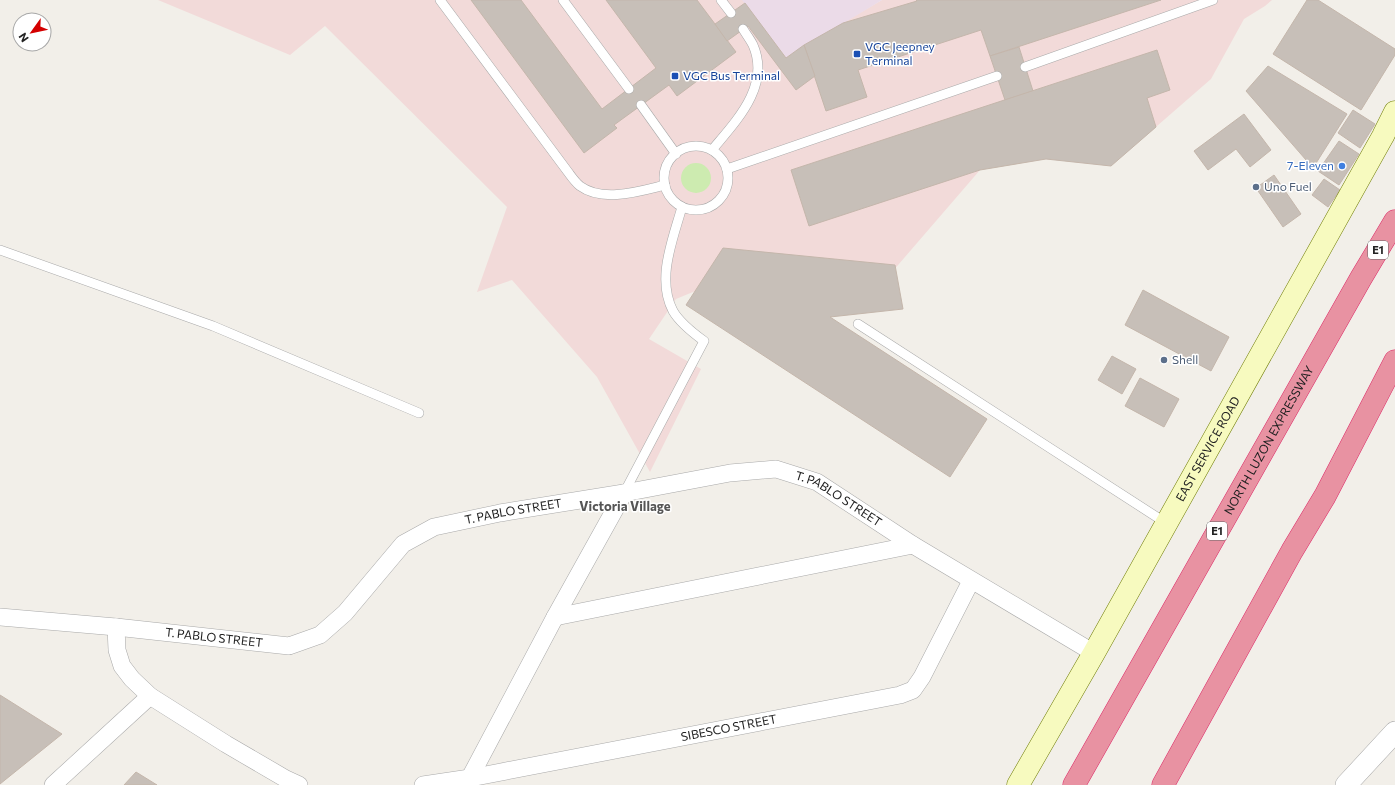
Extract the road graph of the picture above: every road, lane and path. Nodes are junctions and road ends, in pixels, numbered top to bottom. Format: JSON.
{"nodes":[{"id":1,"x":440,"y":0,"type":"edge"},
{"id":2,"x":563,"y":0,"type":"edge"},
{"id":3,"x":721,"y":0,"type":"edge"},
{"id":4,"x":1213,"y":0,"type":"edge"},
{"id":5,"x":731,"y":13,"type":"dead end"},
{"id":6,"x":743,"y":29,"type":"dead end"},
{"id":7,"x":1025,"y":67,"type":"dead end"},
{"id":8,"x":997,"y":76,"type":"dead end"},
{"id":9,"x":629,"y":89,"type":"dead end"},
{"id":10,"x":641,"y":106,"type":"dead end"},
{"id":11,"x":1395,"y":112,"type":"edge"},
{"id":12,"x":712,"y":150,"type":"junction"},
{"id":13,"x":676,"y":154,"type":"junction"},
{"id":14,"x":727,"y":169,"type":"junction"},
{"id":15,"x":665,"y":185,"type":"junction"},
{"id":16,"x":682,"y":207,"type":"junction"},
{"id":17,"x":1395,"y":215,"type":"edge"},
{"id":18,"x":1395,"y":221,"type":"edge"},
{"id":19,"x":0,"y":250,"type":"edge"},
{"id":20,"x":1361,"y":278,"type":"junction"},
{"id":21,"x":858,"y":324,"type":"dead end"},
{"id":22,"x":1395,"y":361,"type":"edge"},
{"id":23,"x":1395,"y":389,"type":"edge"},
{"id":24,"x":419,"y":413,"type":"dead end"},
{"id":25,"x":624,"y":493,"type":"junction"},
{"id":26,"x":1325,"y":496,"type":"junction"},
{"id":27,"x":1166,"y":523,"type":"junction"},
{"id":28,"x":913,"y":546,"type":"junction"},
{"id":29,"x":971,"y":581,"type":"junction"},
{"id":30,"x":0,"y":617,"type":"edge"},
{"id":31,"x":555,"y":617,"type":"junction"},
{"id":32,"x":116,"y":627,"type":"junction"},
{"id":33,"x":1094,"y":653,"type":"junction"},
{"id":34,"x":150,"y":696,"type":"junction"},
{"id":35,"x":1395,"y":732,"type":"edge"},
{"id":36,"x":468,"y":782,"type":"edge"},
{"id":37,"x":53,"y":785,"type":"edge"},
{"id":38,"x":299,"y":785,"type":"edge"},
{"id":39,"x":422,"y":785,"type":"edge"},
{"id":40,"x":1018,"y":785,"type":"edge"},
{"id":41,"x":1074,"y":785,"type":"edge"},
{"id":42,"x":1163,"y":785,"type":"edge"},
{"id":43,"x":1346,"y":785,"type":"edge"}],
"edges":[{"from":1,"to":15,"type":"lane"},
{"from":2,"to":9,"type":"lane"},
{"from":3,"to":5,"type":"lane"},
{"from":4,"to":7,"type":"lane"},
{"from":6,"to":12,"type":"lane"},
{"from":8,"to":14,"type":"lane"},
{"from":10,"to":13,"type":"lane"},
{"from":11,"to":27,"type":"main road","name":"EAST SERVICE ROAD"},
{"from":12,"to":13,"type":"lane"},
{"from":12,"to":14,"type":"lane"},
{"from":13,"to":15,"type":"lane"},
{"from":14,"to":16,"type":"lane"},
{"from":15,"to":16,"type":"lane"},
{"from":16,"to":25,"type":"lane"},
{"from":17,"to":20,"type":"highway"},
{"from":18,"to":20,"type":"highway","name":"NORTH LUZON EXPRESSWAY","number":"E1"},
{"from":19,"to":24,"type":"lane"},
{"from":20,"to":41,"type":"highway","name":"NORTH LUZON EXPRESSWAY","number":"E1"},
{"from":21,"to":27,"type":"lane"},
{"from":22,"to":26,"type":"highway"},
{"from":23,"to":26,"type":"highway"},
{"from":25,"to":28,"type":"street","name":"T. PABLO STREET"},
{"from":25,"to":31,"type":"street"},
{"from":25,"to":32,"type":"street","name":"T. PABLO STREET"},
{"from":26,"to":42,"type":"highway"},
{"from":27,"to":33,"type":"main road","name":"EAST SERVICE ROAD"},
{"from":28,"to":29,"type":"street","name":"T. PABLO STREET"},
{"from":28,"to":31,"type":"street"},
{"from":29,"to":33,"type":"street","name":"T. PABLO STREET"},
{"from":29,"to":36,"type":"street","name":"SIBESCO STREET"},
{"from":30,"to":32,"type":"street","name":"T. PABLO STREET"},
{"from":31,"to":36,"type":"street"},
{"from":32,"to":34,"type":"street"},
{"from":33,"to":40,"type":"main road","name":"EAST SERVICE ROAD"},
{"from":34,"to":37,"type":"street"},
{"from":34,"to":38,"type":"street"},
{"from":35,"to":43,"type":"street"},
{"from":36,"to":39,"type":"street","name":"SIBESCO STREET"}]}
